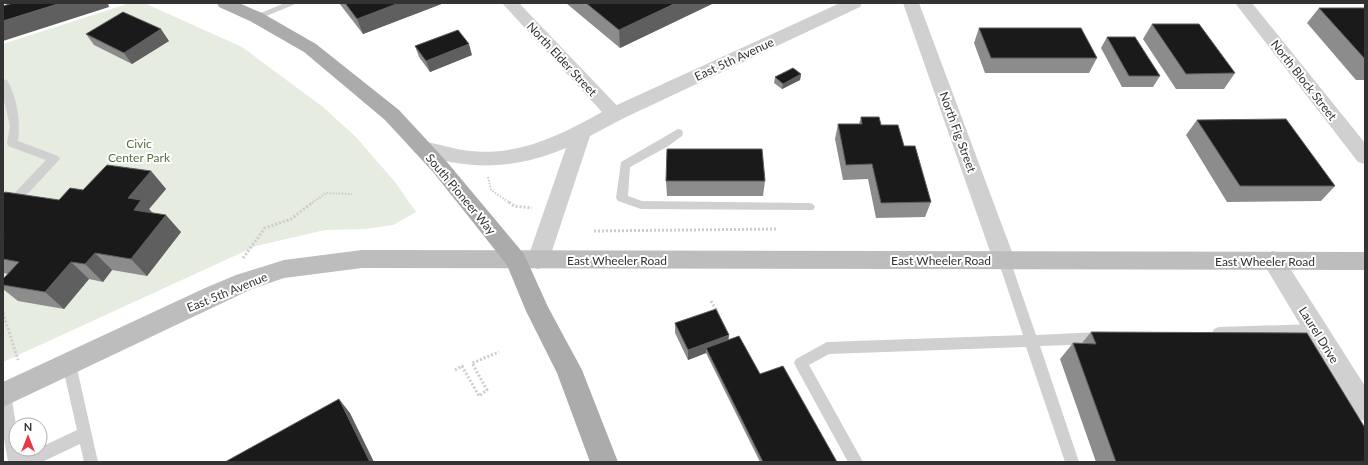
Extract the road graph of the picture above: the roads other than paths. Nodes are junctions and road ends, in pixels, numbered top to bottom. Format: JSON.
{"nodes":[{"id":1,"x":225,"y":3,"type":"edge"},
{"id":2,"x":292,"y":3,"type":"edge"},
{"id":3,"x":510,"y":3,"type":"edge"},
{"id":4,"x":854,"y":3,"type":"edge"},
{"id":5,"x":911,"y":3,"type":"edge"},
{"id":6,"x":1243,"y":3,"type":"edge"},
{"id":7,"x":256,"y":17,"type":"junction"},
{"id":8,"x":3,"y":82,"type":"edge"},
{"id":9,"x":615,"y":114,"type":"junction"},
{"id":10,"x":582,"y":132,"type":"junction"},
{"id":11,"x":678,"y":133,"type":"dead end"},
{"id":12,"x":421,"y":147,"type":"junction"},
{"id":13,"x":1365,"y":157,"type":"edge"},
{"id":14,"x":809,"y":207,"type":"dead end"},
{"id":15,"x":3,"y":213,"type":"edge"},
{"id":16,"x":527,"y":260,"type":"junction"},
{"id":17,"x":1004,"y":260,"type":"junction"},
{"id":18,"x":1273,"y":260,"type":"junction"},
{"id":19,"x":1365,"y":261,"type":"edge"},
{"id":20,"x":1316,"y":330,"type":"junction"},
{"id":21,"x":1205,"y":334,"type":"edge"},
{"id":22,"x":1118,"y":337,"type":"edge"},
{"id":23,"x":1031,"y":340,"type":"junction"},
{"id":24,"x":69,"y":364,"type":"junction"},
{"id":25,"x":3,"y":395,"type":"edge"},
{"id":26,"x":1365,"y":409,"type":"edge"},
{"id":27,"x":84,"y":434,"type":"junction"},
{"id":28,"x":16,"y":462,"type":"edge"},
{"id":29,"x":26,"y":462,"type":"edge"},
{"id":30,"x":91,"y":462,"type":"edge"},
{"id":31,"x":604,"y":462,"type":"edge"},
{"id":32,"x":856,"y":462,"type":"edge"},
{"id":33,"x":1072,"y":462,"type":"edge"}],
"edges":[{"from":1,"to":7,"type":"main road","name":"South Pioneer Way"},
{"from":2,"to":7,"type":"lane"},
{"from":3,"to":9,"type":"street","name":"North Elder Street"},
{"from":4,"to":9,"type":"street","name":"East 5th Avenue"},
{"from":5,"to":17,"type":"street","name":"North Fig Street"},
{"from":6,"to":13,"type":"street","name":"North Block Street"},
{"from":7,"to":12,"type":"main road","name":"South Pioneer Way"},
{"from":8,"to":15,"type":"lane"},
{"from":9,"to":10,"type":"street","name":"East 5th Avenue"},
{"from":10,"to":12,"type":"street","name":"East 5th Avenue"},
{"from":10,"to":16,"type":"street"},
{"from":11,"to":14,"type":"lane"},
{"from":12,"to":16,"type":"main road","name":"South Pioneer Way"},
{"from":16,"to":17,"type":"main road","name":"East Wheeler Road"},
{"from":16,"to":24,"type":"main road","name":"East 5th Avenue"},
{"from":16,"to":31,"type":"main road","name":"South Pioneer Way"},
{"from":17,"to":18,"type":"main road","name":"East Wheeler Road"},
{"from":17,"to":23,"type":"lane"},
{"from":18,"to":19,"type":"main road","name":"East Wheeler Road"},
{"from":18,"to":20,"type":"street","name":"Laurel Drive"},
{"from":20,"to":21,"type":"lane"},
{"from":20,"to":26,"type":"street","name":"Laurel Drive"},
{"from":22,"to":23,"type":"lane"},
{"from":23,"to":32,"type":"lane"},
{"from":23,"to":33,"type":"lane"},
{"from":24,"to":25,"type":"main road","name":"East 5th Avenue"},
{"from":24,"to":27,"type":"lane"},
{"from":25,"to":28,"type":"lane"},
{"from":27,"to":29,"type":"lane"},
{"from":27,"to":30,"type":"lane"}]}
